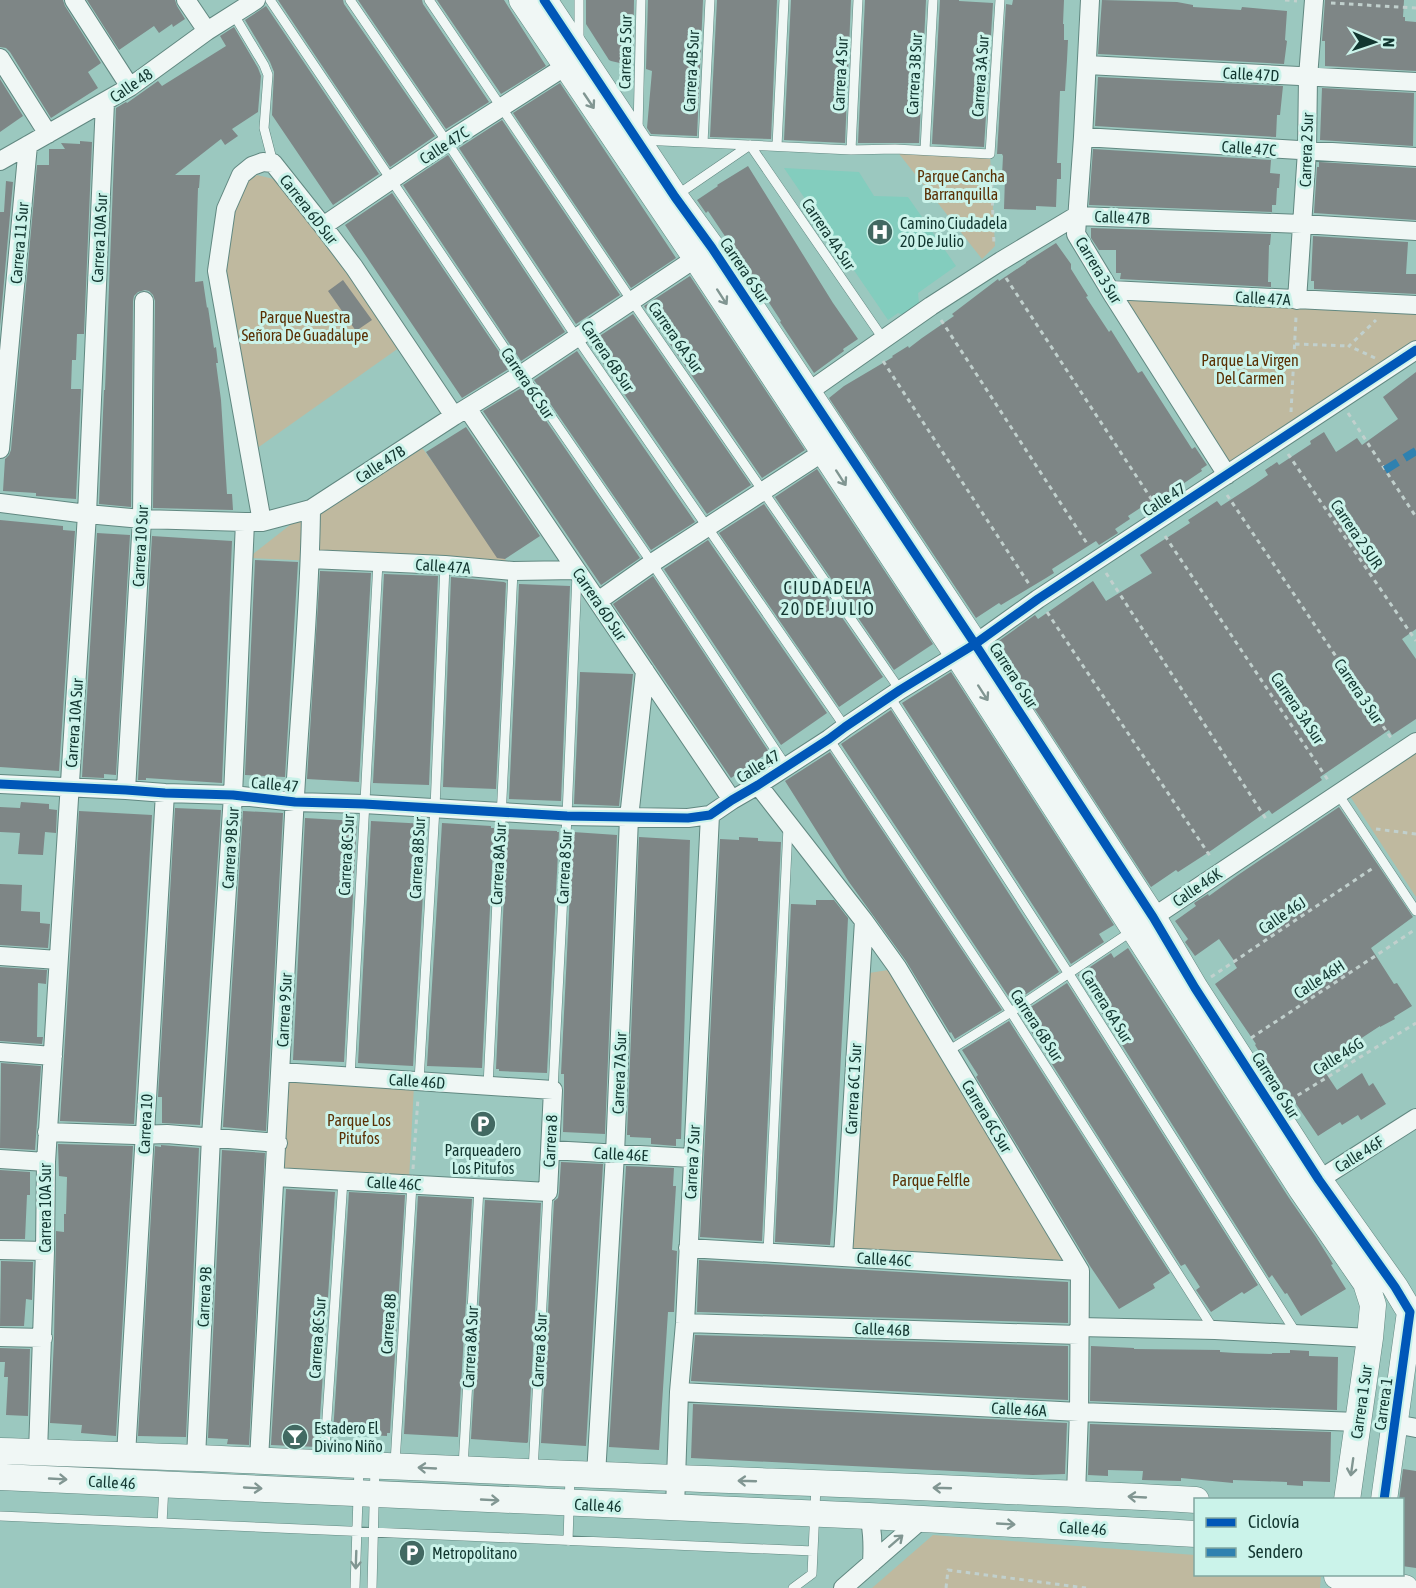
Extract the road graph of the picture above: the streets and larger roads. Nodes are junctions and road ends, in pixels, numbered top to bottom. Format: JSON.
{"nodes":[{"id":1,"x":74,"y":0,"type":"edge"},
{"id":2,"x":186,"y":0,"type":"edge"},
{"id":3,"x":256,"y":0,"type":"edge"},
{"id":4,"x":522,"y":0,"type":"edge"},
{"id":5,"x":544,"y":0,"type":"edge"},
{"id":6,"x":1090,"y":0,"type":"edge"},
{"id":7,"x":1314,"y":1,"type":"edge"},
{"id":8,"x":207,"y":31,"type":"junction"},
{"id":9,"x":0,"y":58,"type":"edge"},
{"id":10,"x":572,"y":59,"type":"junction"},
{"id":11,"x":1087,"y":65,"type":"junction"},
{"id":12,"x":1308,"y":76,"type":"junction"},
{"id":13,"x":1416,"y":82,"type":"edge"},
{"id":14,"x":130,"y":87,"type":"junction"},
{"id":15,"x":105,"y":102,"type":"junction"},
{"id":16,"x":48,"y":134,"type":"junction"},
{"id":17,"x":1083,"y":137,"type":"junction"},
{"id":18,"x":28,"y":145,"type":"junction"},
{"id":19,"x":1307,"y":151,"type":"junction"},
{"id":20,"x":1416,"y":157,"type":"edge"},
{"id":21,"x":0,"y":161,"type":"edge"},
{"id":22,"x":273,"y":163,"type":"joint"},
{"id":23,"x":1076,"y":216,"type":"junction"},
{"id":24,"x":1302,"y":224,"type":"junction"},
{"id":25,"x":323,"y":226,"type":"junction"},
{"id":26,"x":1416,"y":231,"type":"edge"},
{"id":27,"x":704,"y":253,"type":"junction"},
{"id":28,"x":1110,"y":290,"type":"junction"},
{"id":29,"x":1297,"y":300,"type":"junction"},
{"id":30,"x":144,"y":301,"type":"dead end"},
{"id":31,"x":1416,"y":305,"type":"edge"},
{"id":32,"x":1416,"y":350,"type":"edge"},
{"id":33,"x":808,"y":392,"type":"junction"},
{"id":34,"x":460,"y":412,"type":"junction"},
{"id":35,"x":832,"y":447,"type":"junction"},
{"id":36,"x":0,"y":449,"type":"edge"},
{"id":37,"x":1222,"y":478,"type":"junction"},
{"id":38,"x":0,"y":503,"type":"edge"},
{"id":39,"x":311,"y":509,"type":"junction"},
{"id":40,"x":87,"y":514,"type":"junction"},
{"id":41,"x":142,"y":519,"type":"junction"},
{"id":42,"x":253,"y":522,"type":"junction"},
{"id":43,"x":310,"y":559,"type":"junction"},
{"id":44,"x":577,"y":570,"type":"junction"},
{"id":45,"x":598,"y":601,"type":"junction"},
{"id":46,"x":966,"y":649,"type":"junction"},
{"id":47,"x":645,"y":671,"type":"junction"},
{"id":48,"x":1416,"y":742,"type":"edge"},
{"id":49,"x":0,"y":784,"type":"edge"},
{"id":50,"x":758,"y":785,"type":"junction"},
{"id":51,"x":70,"y":787,"type":"junction"},
{"id":52,"x":126,"y":790,"type":"junction"},
{"id":53,"x":165,"y":793,"type":"junction"},
{"id":54,"x":233,"y":795,"type":"junction"},
{"id":55,"x":732,"y":800,"type":"junction"},
{"id":56,"x":295,"y":802,"type":"junction"},
{"id":57,"x":710,"y":816,"type":"junction"},
{"id":58,"x":629,"y":818,"type":"junction"},
{"id":59,"x":864,"y":921,"type":"junction"},
{"id":60,"x":1144,"y":923,"type":"junction"},
{"id":61,"x":0,"y":956,"type":"edge"},
{"id":62,"x":58,"y":960,"type":"junction"},
{"id":63,"x":0,"y":1052,"type":"edge"},
{"id":64,"x":53,"y":1056,"type":"junction"},
{"id":65,"x":281,"y":1072,"type":"junction"},
{"id":66,"x":553,"y":1090,"type":"joint"},
{"id":67,"x":1416,"y":1118,"type":"edge"},
{"id":68,"x":47,"y":1132,"type":"junction"},
{"id":69,"x":145,"y":1134,"type":"junction"},
{"id":70,"x":211,"y":1137,"type":"junction"},
{"id":71,"x":278,"y":1143,"type":"junction"},
{"id":72,"x":550,"y":1150,"type":"junction"},
{"id":73,"x":615,"y":1154,"type":"junction"},
{"id":74,"x":692,"y":1158,"type":"junction"},
{"id":75,"x":0,"y":1159,"type":"edge"},
{"id":76,"x":46,"y":1162,"type":"junction"},
{"id":77,"x":276,"y":1177,"type":"junction"},
{"id":78,"x":1310,"y":1185,"type":"junction"},
{"id":79,"x":548,"y":1192,"type":"joint"},
{"id":80,"x":688,"y":1248,"type":"junction"},
{"id":81,"x":0,"y":1250,"type":"edge"},
{"id":82,"x":45,"y":1251,"type":"junction"},
{"id":83,"x":843,"y":1257,"type":"junction"},
{"id":84,"x":1080,"y":1271,"type":"junction"},
{"id":85,"x":1373,"y":1305,"type":"joint"},
{"id":86,"x":1410,"y":1312,"type":"joint"},
{"id":87,"x":685,"y":1323,"type":"junction"},
{"id":88,"x":1079,"y":1331,"type":"junction"},
{"id":89,"x":0,"y":1337,"type":"edge"},
{"id":90,"x":43,"y":1338,"type":"junction"},
{"id":91,"x":1370,"y":1338,"type":"junction"},
{"id":92,"x":679,"y":1392,"type":"junction"},
{"id":93,"x":1079,"y":1412,"type":"junction"},
{"id":94,"x":1358,"y":1422,"type":"junction"},
{"id":95,"x":1405,"y":1426,"type":"edge"},
{"id":96,"x":0,"y":1451,"type":"edge"},
{"id":97,"x":38,"y":1452,"type":"junction"},
{"id":98,"x":126,"y":1455,"type":"junction"},
{"id":99,"x":196,"y":1458,"type":"junction"},
{"id":100,"x":259,"y":1460,"type":"junction"},
{"id":101,"x":164,"y":1470,"type":"junction"},
{"id":102,"x":596,"y":1475,"type":"junction"},
{"id":103,"x":0,"y":1477,"type":"edge"},
{"id":104,"x":676,"y":1478,"type":"junction"},
{"id":105,"x":1076,"y":1494,"type":"junction"},
{"id":106,"x":1347,"y":1498,"type":"edge"},
{"id":107,"x":1385,"y":1498,"type":"edge"},
{"id":108,"x":1194,"y":1500,"type":"edge"},
{"id":109,"x":675,"y":1508,"type":"junction"},
{"id":110,"x":869,"y":1516,"type":"junction"},
{"id":111,"x":921,"y":1520,"type":"junction"},
{"id":112,"x":1194,"y":1534,"type":"edge"},
{"id":113,"x":872,"y":1563,"type":"junction"},
{"id":114,"x":1336,"y":1580,"type":"edge"},
{"id":115,"x":1373,"y":1582,"type":"edge"},
{"id":116,"x":843,"y":1588,"type":"edge"},
{"id":117,"x":1405,"y":1588,"type":"edge"}],
"edges":[{"from":1,"to":14,"type":"street"},
{"from":2,"to":8,"type":"street"},
{"from":3,"to":8,"type":"street","name":"Calle 48"},
{"from":4,"to":10,"type":"street","name":"Carrera 6 Sur"},
{"from":5,"to":10,"type":"street","name":"Carrera 6 Sur"},
{"from":6,"to":11,"type":"street","name":"Carrera 3 Sur"},
{"from":7,"to":12,"type":"street","name":"Carrera 2 Sur"},
{"from":8,"to":14,"type":"street","name":"Calle 48"},
{"from":9,"to":16,"type":"street"},
{"from":10,"to":25,"type":"street","name":"Calle 47C"},
{"from":10,"to":27,"type":"street","name":"Carrera 6 Sur","one_way":true},
{"from":10,"to":27,"type":"street","name":"Carrera 6 Sur"},
{"from":11,"to":12,"type":"street","name":"Calle 47D"},
{"from":11,"to":17,"type":"street","name":"Carrera 3 Sur"},
{"from":12,"to":13,"type":"street","name":"Calle 47D"},
{"from":12,"to":19,"type":"street","name":"Carrera 2 Sur"},
{"from":14,"to":15,"type":"street","name":"Calle 48"},
{"from":15,"to":16,"type":"street","name":"Calle 48"},
{"from":15,"to":40,"type":"street","name":"Carrera 10A Sur"},
{"from":16,"to":18,"type":"street","name":"Calle 48"},
{"from":17,"to":19,"type":"street","name":"Calle 47C"},
{"from":17,"to":23,"type":"street","name":"Carrera 3 Sur"},
{"from":18,"to":21,"type":"street","name":"Calle 48"},
{"from":18,"to":36,"type":"street","name":"Carrera 11 Sur"},
{"from":19,"to":20,"type":"street","name":"Calle 47C"},
{"from":19,"to":24,"type":"street","name":"Carrera 2 Sur"},
{"from":22,"to":25,"type":"street","name":"Carrera 6D Sur"},
{"from":22,"to":42,"type":"street","name":"Carrera 9B Sur"},
{"from":23,"to":24,"type":"street","name":"Calle 47B"},
{"from":23,"to":28,"type":"street","name":"Carrera 3 Sur"},
{"from":23,"to":33,"type":"street","name":"Calle 47B"},
{"from":24,"to":26,"type":"street","name":"Calle 47B"},
{"from":24,"to":29,"type":"street","name":"Carrera 2 Sur"},
{"from":25,"to":34,"type":"street","name":"Carrera 6D Sur"},
{"from":27,"to":33,"type":"street","name":"Carrera 6 Sur"},
{"from":27,"to":34,"type":"street","name":"Calle 47B"},
{"from":27,"to":35,"type":"street","name":"Carrera 6 Sur","one_way":true},
{"from":28,"to":29,"type":"street","name":"Calle 47A"},
{"from":28,"to":37,"type":"street","name":"Carrera 3 Sur"},
{"from":29,"to":31,"type":"street","name":"Calle 47A"},
{"from":30,"to":41,"type":"street","name":"Carrera 10 Sur"},
{"from":32,"to":37,"type":"street","name":"Calle 47"},
{"from":33,"to":35,"type":"street","name":"Carrera 6 Sur"},
{"from":34,"to":39,"type":"street","name":"Calle 47B"},
{"from":34,"to":44,"type":"street","name":"Carrera 6D Sur"},
{"from":35,"to":45,"type":"street"},
{"from":35,"to":46,"type":"street","name":"Carrera 6 Sur"},
{"from":37,"to":46,"type":"street","name":"Calle 47"},
{"from":38,"to":40,"type":"street","name":"Calle 47B"},
{"from":39,"to":42,"type":"street","name":"Calle 47B"},
{"from":39,"to":43,"type":"street","name":"Carrera 9 Sur"},
{"from":40,"to":41,"type":"street","name":"Calle 47B"},
{"from":40,"to":51,"type":"street","name":"Carrera 10A Sur"},
{"from":41,"to":42,"type":"street","name":"Calle 47B"},
{"from":41,"to":52,"type":"street","name":"Carrera 10 Sur"},
{"from":42,"to":54,"type":"street","name":"Carrera 9B Sur"},
{"from":43,"to":44,"type":"street","name":"Calle 47A"},
{"from":43,"to":56,"type":"street","name":"Carrera 9 Sur"},
{"from":44,"to":45,"type":"street","name":"Carrera 6D Sur"},
{"from":45,"to":47,"type":"street","name":"Carrera 6D Sur"},
{"from":46,"to":50,"type":"street","name":"Calle 47"},
{"from":46,"to":60,"type":"street","name":"Carrera 6 Sur"},
{"from":47,"to":55,"type":"street","name":"Carrera 6D Sur"},
{"from":47,"to":58,"type":"street","name":"Carrera 7A Sur"},
{"from":48,"to":60,"type":"street","name":"Calle 46K"},
{"from":49,"to":51,"type":"street","name":"Calle 47"},
{"from":50,"to":55,"type":"street","name":"Calle 47"},
{"from":50,"to":59,"type":"street","name":"Carrera 6C Sur"},
{"from":51,"to":52,"type":"street","name":"Calle 47"},
{"from":51,"to":62,"type":"street","name":"Carrera 10A Sur"},
{"from":52,"to":53,"type":"street","name":"Calle 47"},
{"from":53,"to":54,"type":"street","name":"Calle 47"},
{"from":53,"to":69,"type":"street","name":"Carrera 10"},
{"from":54,"to":56,"type":"street","name":"Calle 47"},
{"from":54,"to":70,"type":"street","name":"Carrera 9B Sur"},
{"from":55,"to":57,"type":"street","name":"Calle 47"},
{"from":56,"to":58,"type":"street","name":"Calle 47"},
{"from":56,"to":65,"type":"street","name":"Carrera 9 Sur"},
{"from":57,"to":58,"type":"street","name":"Calle 47"},
{"from":57,"to":74,"type":"street","name":"Carrera 7 Sur"},
{"from":58,"to":73,"type":"street","name":"Carrera 7A Sur"},
{"from":59,"to":83,"type":"street","name":"Carrera 6C 1 Sur"},
{"from":59,"to":84,"type":"street","name":"Carrera 6C Sur"},
{"from":60,"to":78,"type":"street","name":"Carrera 6 Sur"},
{"from":60,"to":78,"type":"street","name":"Carrera 6 Sur"},
{"from":61,"to":62,"type":"street"},
{"from":62,"to":64,"type":"street","name":"Carrera 10A Sur"},
{"from":63,"to":64,"type":"street"},
{"from":64,"to":68,"type":"street","name":"Carrera 10A Sur"},
{"from":65,"to":66,"type":"street","name":"Calle 46D"},
{"from":65,"to":71,"type":"street","name":"Carrera 9 Sur"},
{"from":66,"to":72,"type":"street","name":"Carrera 8"},
{"from":67,"to":78,"type":"street","name":"Calle 46F"},
{"from":68,"to":69,"type":"street"},
{"from":68,"to":76,"type":"street","name":"Carrera 10A Sur"},
{"from":69,"to":70,"type":"street"},
{"from":69,"to":98,"type":"street","name":"Carrera 10"},
{"from":70,"to":71,"type":"street"},
{"from":70,"to":99,"type":"street","name":"Carrera 9B"},
{"from":71,"to":77,"type":"street","name":"Carrera 9 Sur"},
{"from":72,"to":73,"type":"street","name":"Calle 46E"},
{"from":72,"to":79,"type":"street","name":"Carrera 8"},
{"from":73,"to":74,"type":"street","name":"Calle 46E"},
{"from":73,"to":102,"type":"street","name":"Carrera 7A Sur"},
{"from":74,"to":80,"type":"street","name":"Carrera 7 Sur"},
{"from":75,"to":76,"type":"street"},
{"from":76,"to":82,"type":"street","name":"Carrera 10A Sur"},
{"from":77,"to":79,"type":"street","name":"Calle 46C"},
{"from":77,"to":100,"type":"street","name":"Carrera 9 Sur"},
{"from":78,"to":85,"type":"street","name":"Carrera 6 Sur"},
{"from":78,"to":86,"type":"street","name":"Carrera 6 Sur"},
{"from":80,"to":83,"type":"street","name":"Calle 46C"},
{"from":80,"to":87,"type":"street","name":"Carrera 7 Sur"},
{"from":81,"to":82,"type":"street"},
{"from":82,"to":90,"type":"street","name":"Carrera 10A Sur"},
{"from":83,"to":84,"type":"street","name":"Calle 46C"},
{"from":84,"to":88,"type":"street"},
{"from":85,"to":91,"type":"street","name":"Carrera 1 Sur"},
{"from":86,"to":95,"type":"street","name":"Carrera 1"},
{"from":87,"to":88,"type":"street","name":"Calle 46B"},
{"from":87,"to":92,"type":"street","name":"Carrera 7 Sur"},
{"from":88,"to":91,"type":"street","name":"Calle 46B"},
{"from":88,"to":93,"type":"street"},
{"from":89,"to":90,"type":"street"},
{"from":90,"to":97,"type":"street","name":"Carrera 10A Sur"},
{"from":91,"to":94,"type":"street","name":"Carrera 1 Sur"},
{"from":92,"to":93,"type":"street","name":"Calle 46A"},
{"from":92,"to":104,"type":"street","name":"Carrera 7 Sur"},
{"from":93,"to":94,"type":"street","name":"Calle 46A"},
{"from":93,"to":105,"type":"street"},
{"from":94,"to":106,"type":"street","name":"Carrera 1 Sur","one_way":true},
{"from":95,"to":107,"type":"street","name":"Carrera 1"},
{"from":96,"to":97,"type":"street","name":"Calle 46"},
{"from":97,"to":98,"type":"street","name":"Calle 46"},
{"from":98,"to":101,"type":"street","name":"Calle 46"},
{"from":99,"to":100,"type":"street","name":"Calle 46"},
{"from":99,"to":101,"type":"street","name":"Calle 46"},
{"from":102,"to":100,"type":"street","name":"Calle 46","one_way":true},
{"from":103,"to":101,"type":"street","name":"Calle 46","one_way":true},
{"from":101,"to":109,"type":"street","name":"Calle 46","one_way":true},
{"from":102,"to":104,"type":"street","name":"Calle 46"},
{"from":105,"to":104,"type":"street","name":"Calle 46","one_way":true},
{"from":104,"to":109,"type":"street","name":"Carrera 7 Sur"},
{"from":108,"to":105,"type":"street","name":"Calle 46","one_way":true},
{"from":109,"to":110,"type":"street","name":"Calle 46"},
{"from":110,"to":111,"type":"street","name":"Calle 46"},
{"from":110,"to":113,"type":"street"},
{"from":111,"to":112,"type":"street","name":"Calle 46","one_way":true},
{"from":113,"to":111,"type":"street","one_way":true},
{"from":113,"to":116,"type":"street"},
{"from":114,"to":115,"type":"street"},
{"from":115,"to":117,"type":"street"}]}
